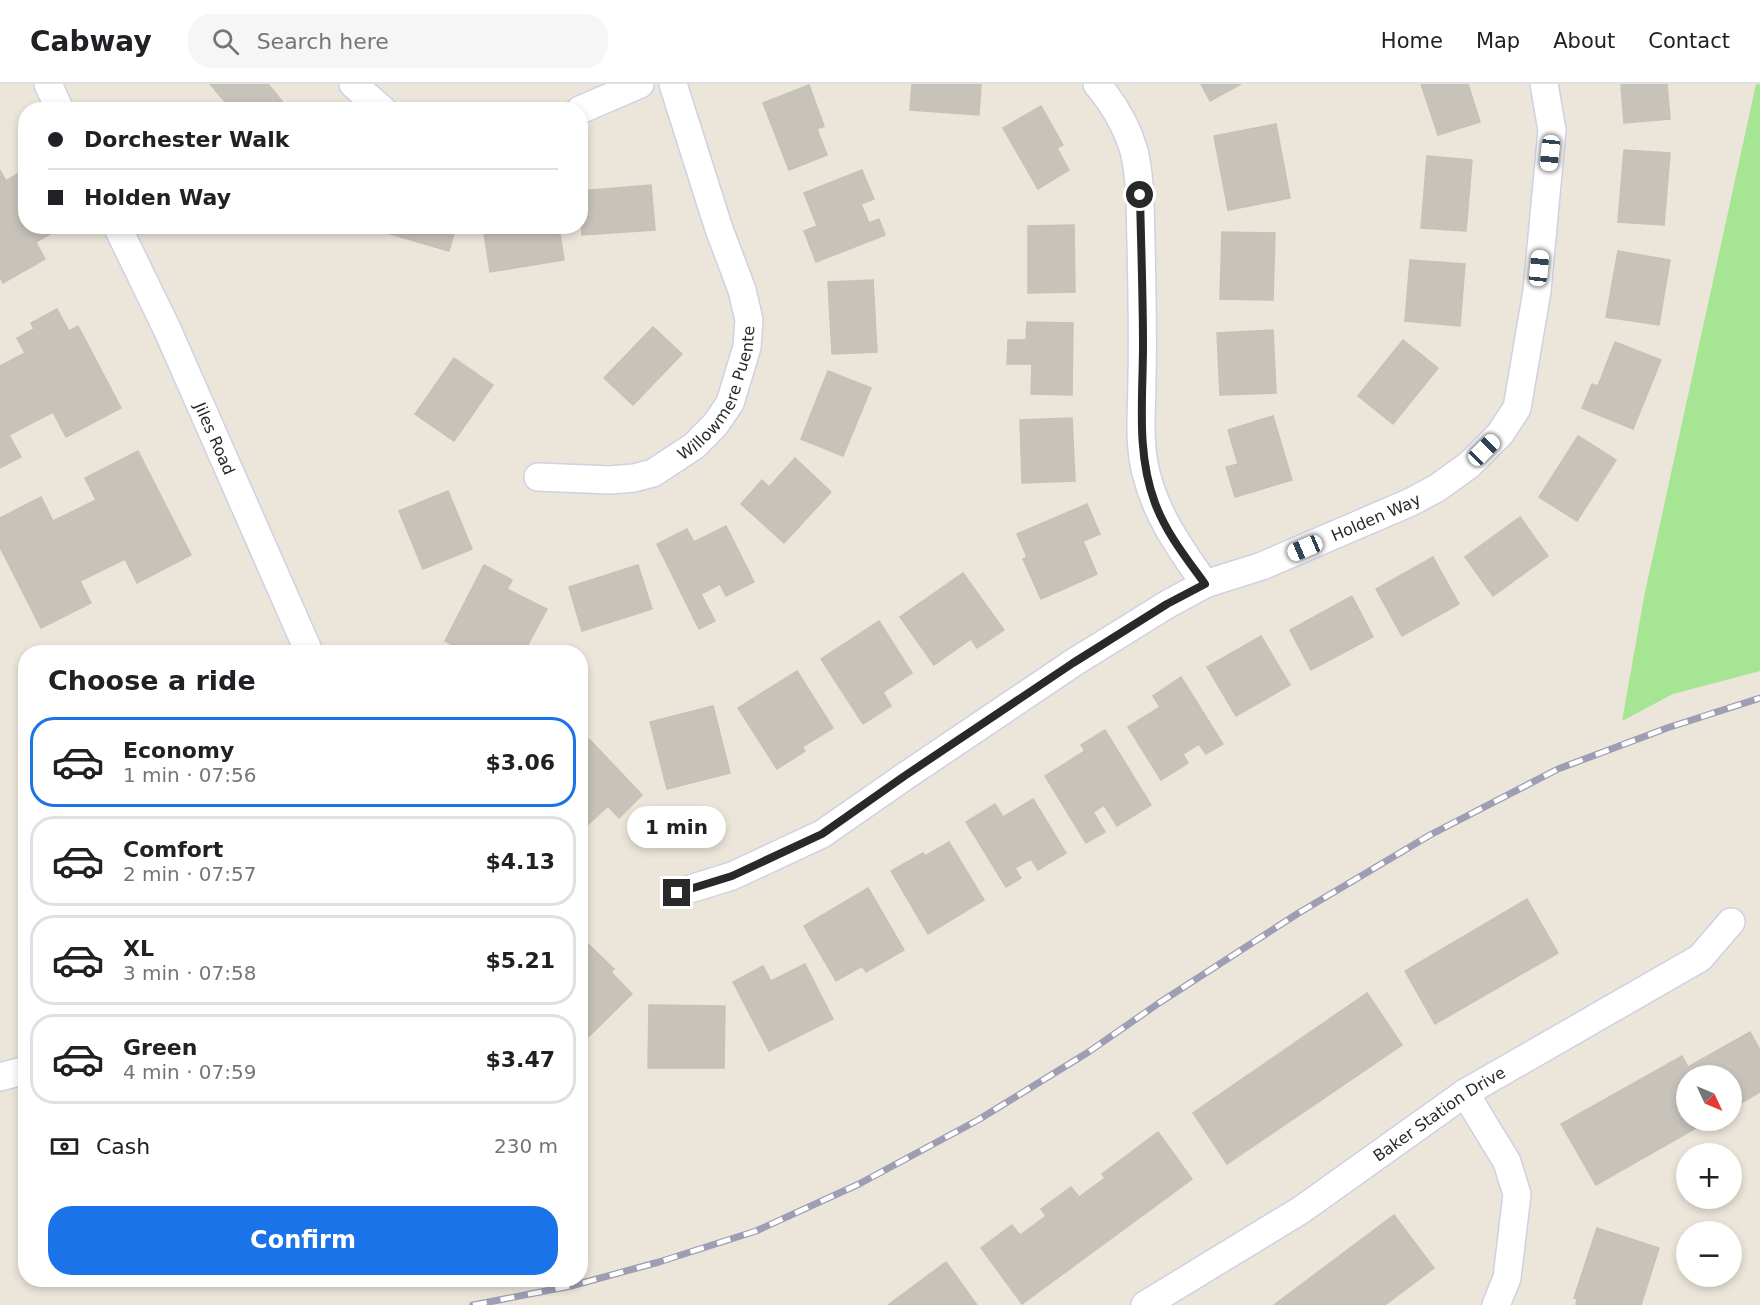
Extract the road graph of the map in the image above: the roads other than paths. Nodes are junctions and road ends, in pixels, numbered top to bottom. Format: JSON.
{"nodes":[{"id":1,"x":48,"y":84,"type":"edge"},
{"id":2,"x":353,"y":84,"type":"edge"},
{"id":3,"x":640,"y":84,"type":"edge"},
{"id":4,"x":673,"y":84,"type":"edge"},
{"id":5,"x":1097,"y":84,"type":"edge"},
{"id":6,"x":1544,"y":84,"type":"edge"},
{"id":7,"x":56,"y":102,"type":"edge"},
{"id":8,"x":374,"y":102,"type":"edge"},
{"id":9,"x":588,"y":107,"type":"edge"},
{"id":10,"x":121,"y":234,"type":"edge"},
{"id":11,"x":538,"y":477,"type":"dead end"},
{"id":12,"x":1205,"y":584,"type":"junction"},
{"id":13,"x":306,"y":645,"type":"edge"},
{"id":14,"x":677,"y":893,"type":"dead end"},
{"id":15,"x":1731,"y":922,"type":"dead end"},
{"id":16,"x":18,"y":1072,"type":"edge"},
{"id":17,"x":0,"y":1077,"type":"edge"},
{"id":18,"x":1465,"y":1093,"type":"junction"},
{"id":19,"x":1145,"y":1305,"type":"edge"},
{"id":20,"x":1496,"y":1305,"type":"edge"}],
"edges":[{"from":1,"to":7,"type":"street"},
{"from":2,"to":8,"type":"street"},
{"from":3,"to":9,"type":"street"},
{"from":4,"to":11,"type":"street","name":"Willowmere Puente"},
{"from":5,"to":12,"type":"street"},
{"from":6,"to":12,"type":"street","name":"Holden Way"},
{"from":10,"to":13,"type":"street","name":"Jiles Road"},
{"from":12,"to":14,"type":"street","name":"Holden Way"},
{"from":15,"to":18,"type":"street","name":"Baker Station Drive"},
{"from":16,"to":17,"type":"street"},
{"from":18,"to":19,"type":"street","name":"Baker Station Drive"},
{"from":18,"to":20,"type":"street"}]}
